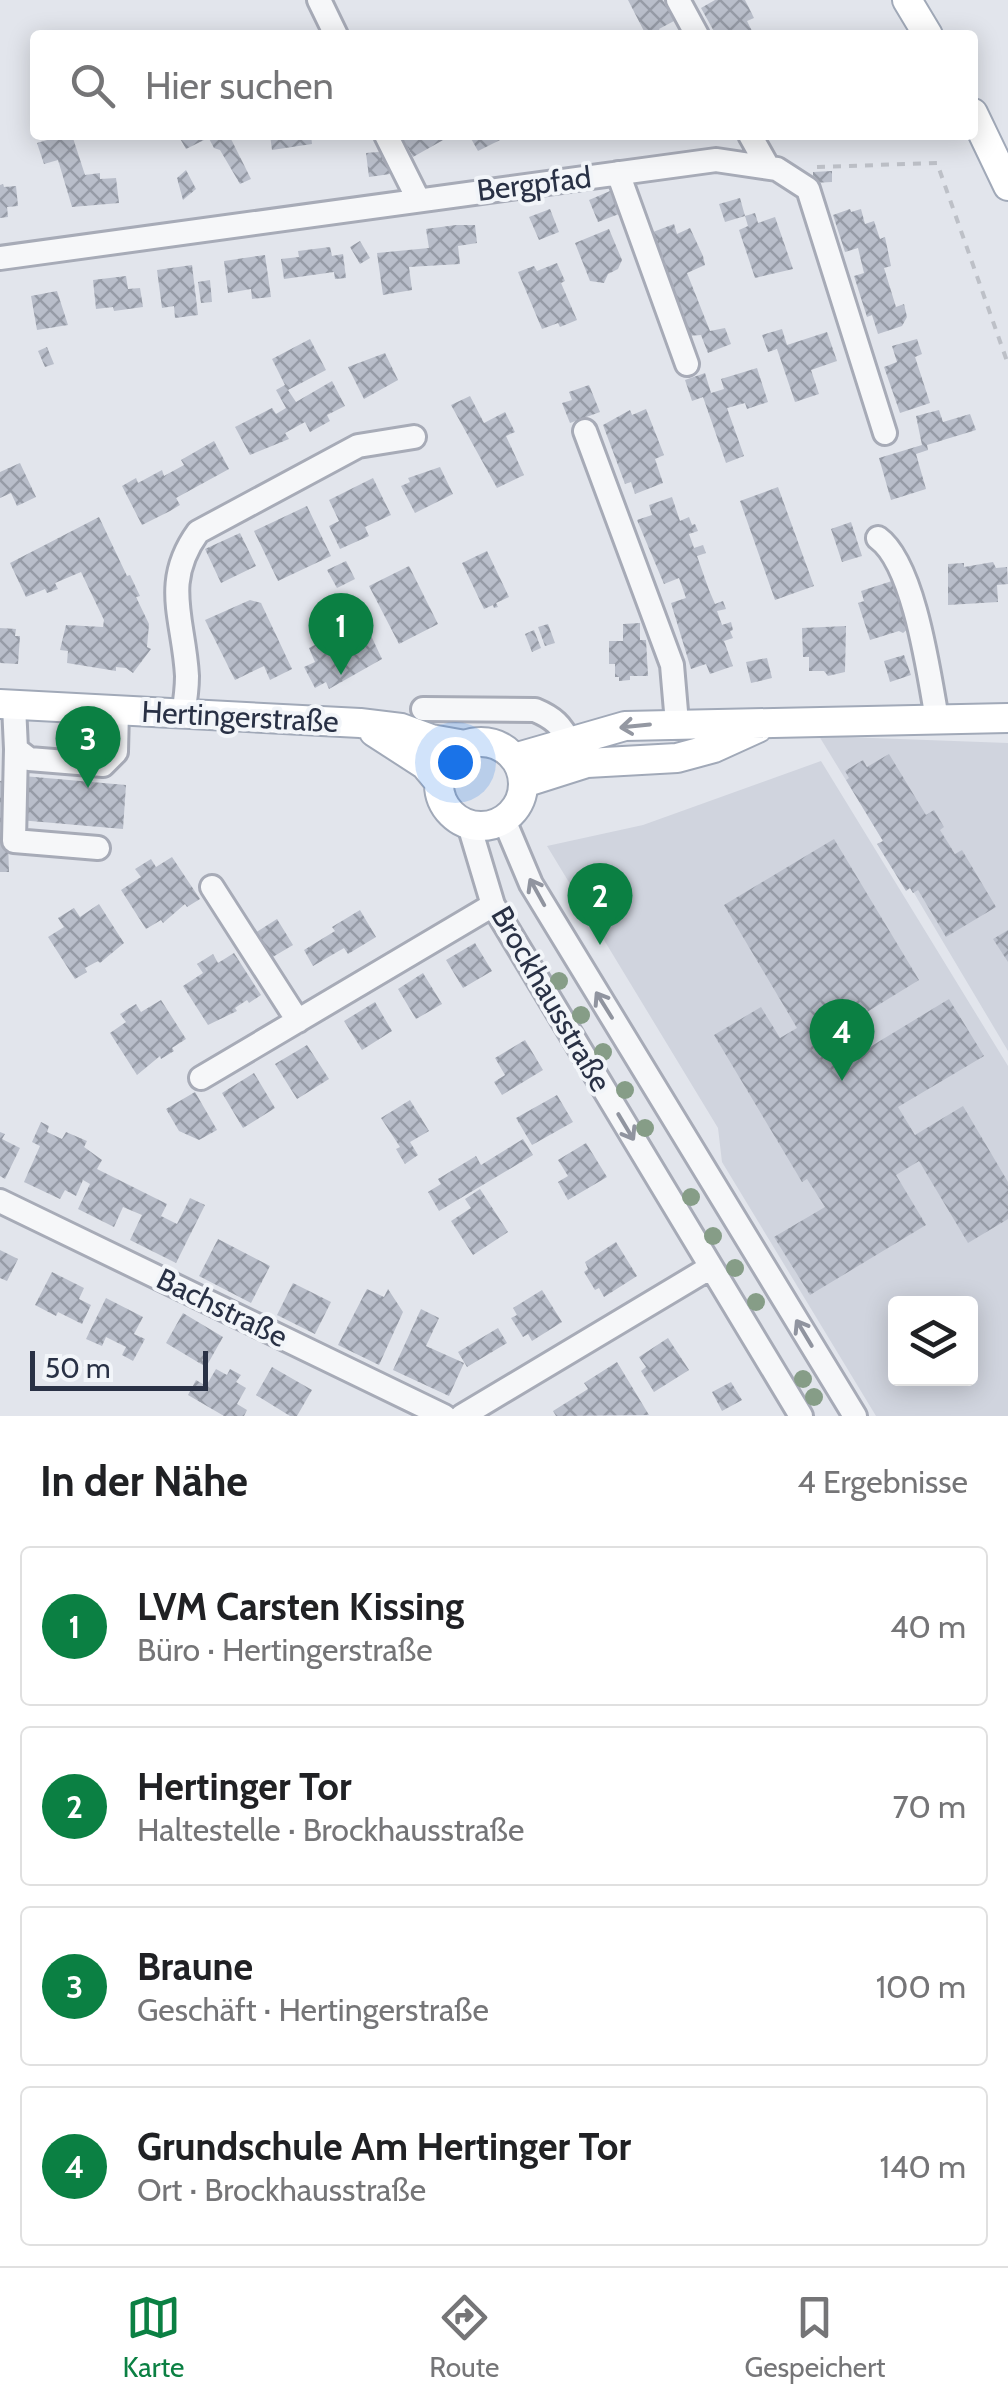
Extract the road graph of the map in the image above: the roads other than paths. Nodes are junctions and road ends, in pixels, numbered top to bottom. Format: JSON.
{"nodes":[{"id":1,"x":318,"y":0,"type":"edge"},
{"id":2,"x":678,"y":0,"type":"edge"},
{"id":3,"x":907,"y":0,"type":"edge"},
{"id":4,"x":333,"y":30,"type":"edge"},
{"id":5,"x":694,"y":30,"type":"edge"},
{"id":6,"x":925,"y":30,"type":"edge"},
{"id":7,"x":978,"y":123,"type":"edge"},
{"id":8,"x":388,"y":140,"type":"edge"},
{"id":9,"x":753,"y":140,"type":"edge"},
{"id":10,"x":772,"y":168,"type":"junction"},
{"id":11,"x":618,"y":173,"type":"junction"},
{"id":12,"x":1008,"y":186,"type":"edge"},
{"id":13,"x":418,"y":199,"type":"junction"},
{"id":14,"x":0,"y":258,"type":"edge"},
{"id":15,"x":687,"y":364,"type":"dead end"},
{"id":16,"x":585,"y":431,"type":"dead end"},
{"id":17,"x":885,"y":434,"type":"dead end"},
{"id":18,"x":414,"y":437,"type":"dead end"},
{"id":19,"x":878,"y":538,"type":"dead end"},
{"id":20,"x":7,"y":704,"type":"edge"},
{"id":21,"x":423,"y":709,"type":"dead end"},
{"id":22,"x":118,"y":711,"type":"junction"},
{"id":23,"x":183,"y":716,"type":"junction"},
{"id":24,"x":1008,"y":718,"type":"edge"},
{"id":25,"x":937,"y":719,"type":"junction"},
{"id":26,"x":360,"y":723,"type":"junction"},
{"id":27,"x":677,"y":723,"type":"junction"},
{"id":28,"x":768,"y":723,"type":"junction"},
{"id":29,"x":570,"y":743,"type":"junction"},
{"id":30,"x":465,"y":745,"type":"junction"},
{"id":31,"x":16,"y":749,"type":"junction"},
{"id":32,"x":519,"y":770,"type":"junction"},
{"id":33,"x":439,"y":782,"type":"junction"},
{"id":34,"x":504,"y":820,"type":"junction"},
{"id":35,"x":470,"y":825,"type":"junction"},
{"id":36,"x":98,"y":848,"type":"dead end"},
{"id":37,"x":212,"y":887,"type":"dead end"},
{"id":38,"x":493,"y":905,"type":"junction"},
{"id":39,"x":298,"y":1020,"type":"junction"},
{"id":40,"x":201,"y":1078,"type":"dead end"},
{"id":41,"x":692,"y":1148,"type":"junction"},
{"id":42,"x":649,"y":1165,"type":"junction"},
{"id":43,"x":0,"y":1201,"type":"edge"},
{"id":44,"x":711,"y":1267,"type":"junction"},
{"id":45,"x":444,"y":1416,"type":"edge"},
{"id":46,"x":462,"y":1416,"type":"edge"},
{"id":47,"x":802,"y":1416,"type":"edge"},
{"id":48,"x":855,"y":1416,"type":"edge"}],
"edges":[{"from":1,"to":4,"type":"street"},
{"from":2,"to":5,"type":"street"},
{"from":3,"to":6,"type":"main road"},
{"from":7,"to":12,"type":"main road"},
{"from":8,"to":13,"type":"street"},
{"from":9,"to":10,"type":"street"},
{"from":10,"to":11,"type":"street","name":"Bergpfad"},
{"from":10,"to":17,"type":"street"},
{"from":11,"to":13,"type":"street","name":"Bergpfad"},
{"from":11,"to":15,"type":"street"},
{"from":13,"to":14,"type":"street","name":"Bergpfad"},
{"from":16,"to":27,"type":"street"},
{"from":18,"to":23,"type":"street"},
{"from":19,"to":25,"type":"street"},
{"from":20,"to":22,"type":"main road","name":"Hertingerstraße"},
{"from":20,"to":31,"type":"street"},
{"from":21,"to":29,"type":"street"},
{"from":22,"to":23,"type":"main road","name":"Hertingerstraße"},
{"from":22,"to":31,"type":"street"},
{"from":23,"to":26,"type":"main road","name":"Hertingerstraße"},
{"from":24,"to":25,"type":"main road"},
{"from":25,"to":28,"type":"main road"},
{"from":26,"to":30,"type":"main road","name":"Hertingerstraße"},
{"from":26,"to":33,"type":"main road","name":"Hertingerstraße"},
{"from":27,"to":28,"type":"main road"},
{"from":27,"to":29,"type":"main road","one_way":true},
{"from":28,"to":32,"type":"main road"},
{"from":29,"to":32,"type":"main road"},
{"from":30,"to":32,"type":"main road","name":"Hertingerstraße"},
{"from":30,"to":33,"type":"main road"},
{"from":31,"to":36,"type":"street"},
{"from":32,"to":34,"type":"main road"},
{"from":33,"to":35,"type":"main road","name":"Hertingerstraße"},
{"from":34,"to":35,"type":"main road"},
{"from":41,"to":34,"type":"street","name":"Brockhausstraße","one_way":true},
{"from":35,"to":38,"type":"street","name":"Brockhausstraße"},
{"from":37,"to":39,"type":"street"},
{"from":38,"to":39,"type":"street"},
{"from":38,"to":42,"type":"street","name":"Brockhausstraße","one_way":true},
{"from":39,"to":40,"type":"street"},
{"from":41,"to":42,"type":"street"},
{"from":48,"to":41,"type":"street","name":"Brockhausstraße","one_way":true},
{"from":42,"to":44,"type":"street","name":"Brockhausstraße"},
{"from":43,"to":45,"type":"street","name":"Bachstraße"},
{"from":44,"to":46,"type":"street"},
{"from":44,"to":47,"type":"street","name":"Brockhausstraße"}]}
